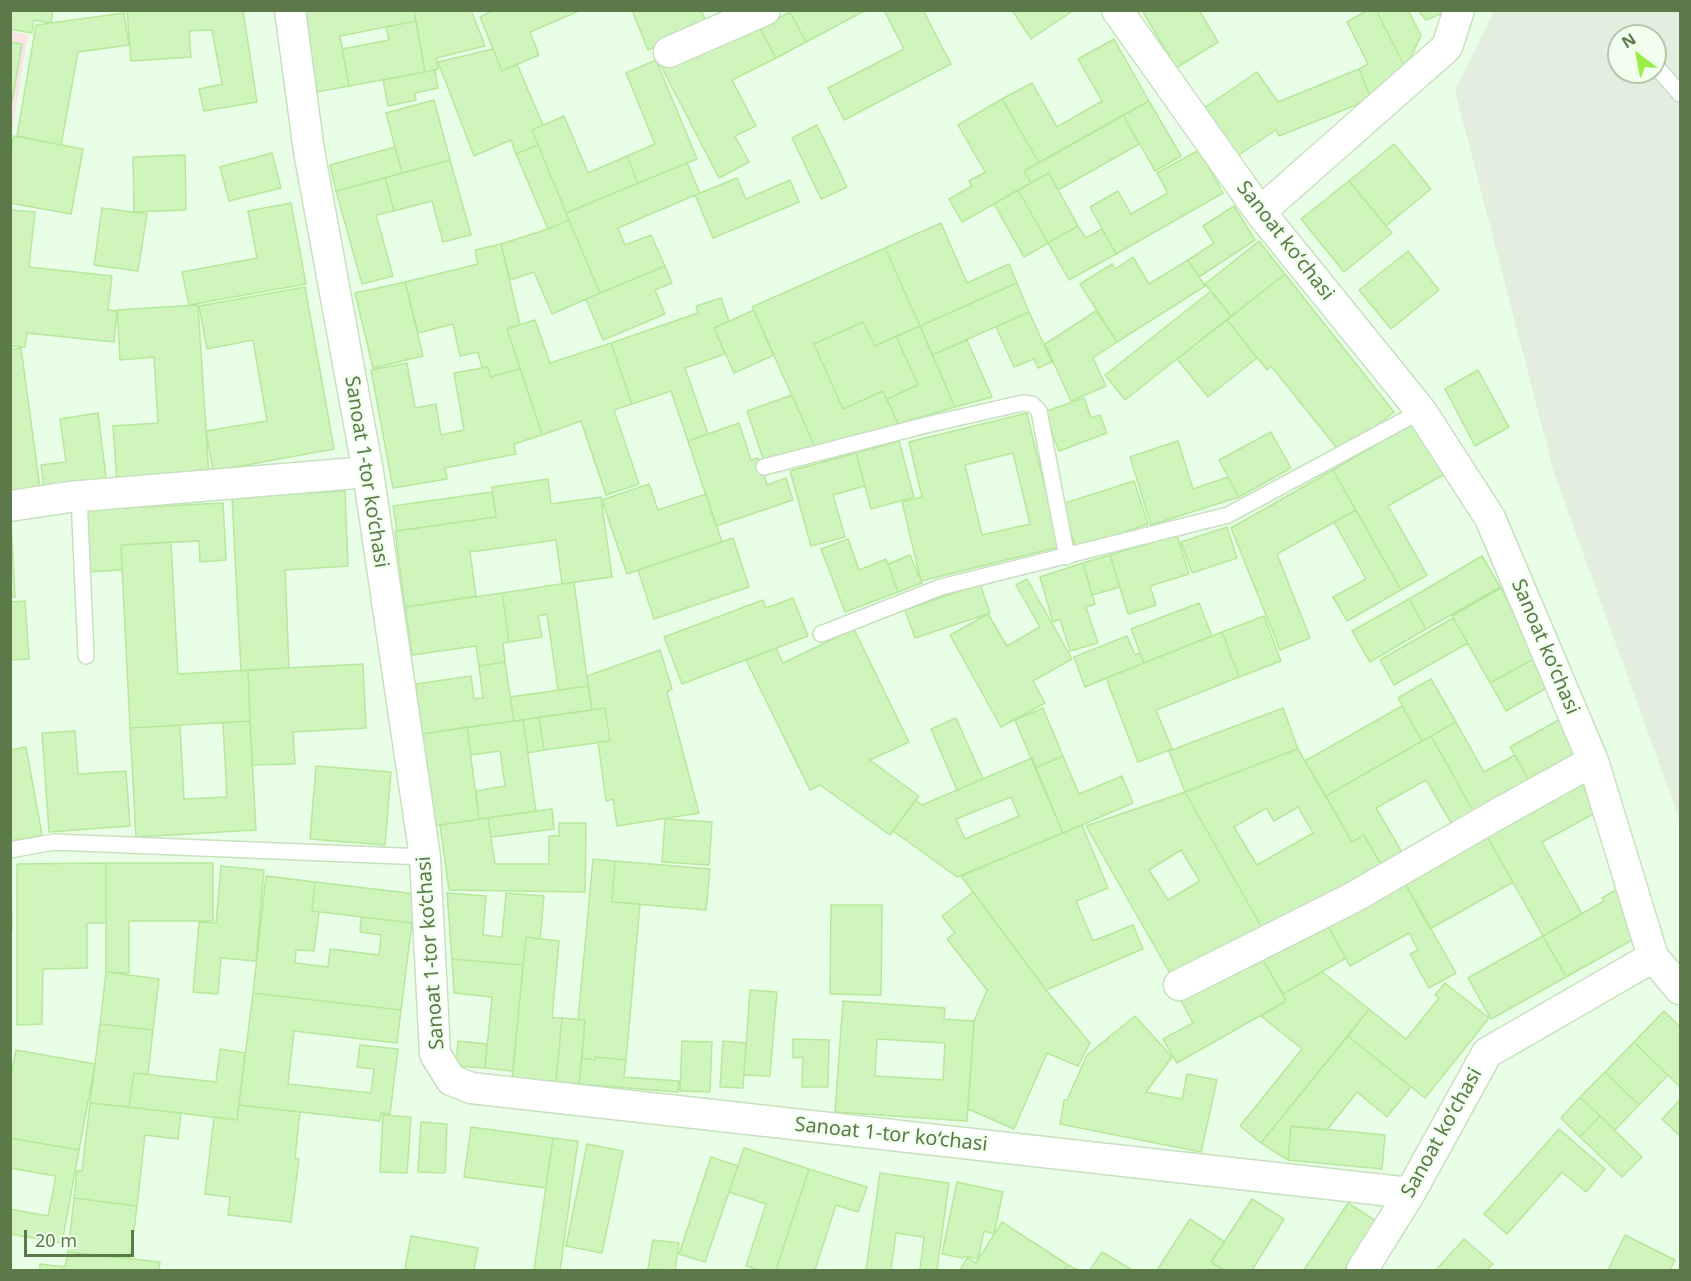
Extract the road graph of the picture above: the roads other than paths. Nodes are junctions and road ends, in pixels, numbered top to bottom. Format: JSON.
{"nodes":[{"id":1,"x":290,"y":10,"type":"edge"},
{"id":2,"x":765,"y":10,"type":"edge"},
{"id":3,"x":1117,"y":10,"type":"edge"},
{"id":4,"x":1459,"y":10,"type":"edge"},
{"id":5,"x":669,"y":52,"type":"dead end"},
{"id":6,"x":1667,"y":79,"type":"edge"},
{"id":7,"x":1680,"y":94,"type":"edge"},
{"id":8,"x":1260,"y":212,"type":"junction"},
{"id":9,"x":1421,"y":411,"type":"junction"},
{"id":10,"x":764,"y":467,"type":"dead end"},
{"id":11,"x":368,"y":472,"type":"junction"},
{"id":12,"x":79,"y":496,"type":"junction"},
{"id":13,"x":10,"y":506,"type":"edge"},
{"id":14,"x":1067,"y":556,"type":"junction"},
{"id":15,"x":821,"y":634,"type":"dead end"},
{"id":16,"x":86,"y":656,"type":"dead end"},
{"id":17,"x":1593,"y":761,"type":"junction"},
{"id":18,"x":10,"y":850,"type":"edge"},
{"id":19,"x":425,"y":857,"type":"junction"},
{"id":20,"x":1653,"y":957,"type":"junction"},
{"id":21,"x":1179,"y":985,"type":"dead end"},
{"id":22,"x":1680,"y":989,"type":"edge"},
{"id":23,"x":1410,"y":1192,"type":"junction"},
{"id":24,"x":1362,"y":1270,"type":"edge"}],
"edges":[{"from":1,"to":11,"type":"street","name":"Sanoat 1-tor ko‘chasi"},
{"from":2,"to":5,"type":"street"},
{"from":3,"to":8,"type":"street","name":"Sanoat koʻchasi"},
{"from":4,"to":8,"type":"street"},
{"from":6,"to":7,"type":"lane"},
{"from":8,"to":9,"type":"street","name":"Sanoat koʻchasi"},
{"from":9,"to":14,"type":"lane"},
{"from":9,"to":17,"type":"street","name":"Sanoat koʻchasi"},
{"from":10,"to":14,"type":"lane"},
{"from":11,"to":12,"type":"street"},
{"from":11,"to":19,"type":"street","name":"Sanoat 1-tor ko‘chasi"},
{"from":12,"to":13,"type":"street"},
{"from":12,"to":16,"type":"lane"},
{"from":14,"to":15,"type":"lane"},
{"from":17,"to":20,"type":"street","name":"Sanoat koʻchasi"},
{"from":17,"to":21,"type":"street"},
{"from":18,"to":19,"type":"lane"},
{"from":19,"to":23,"type":"street","name":"Sanoat 1-tor ko‘chasi"},
{"from":20,"to":22,"type":"street"},
{"from":20,"to":23,"type":"street","name":"Sanoat koʻchasi"},
{"from":23,"to":24,"type":"street","name":"Sanoat koʻchasi"}]}
